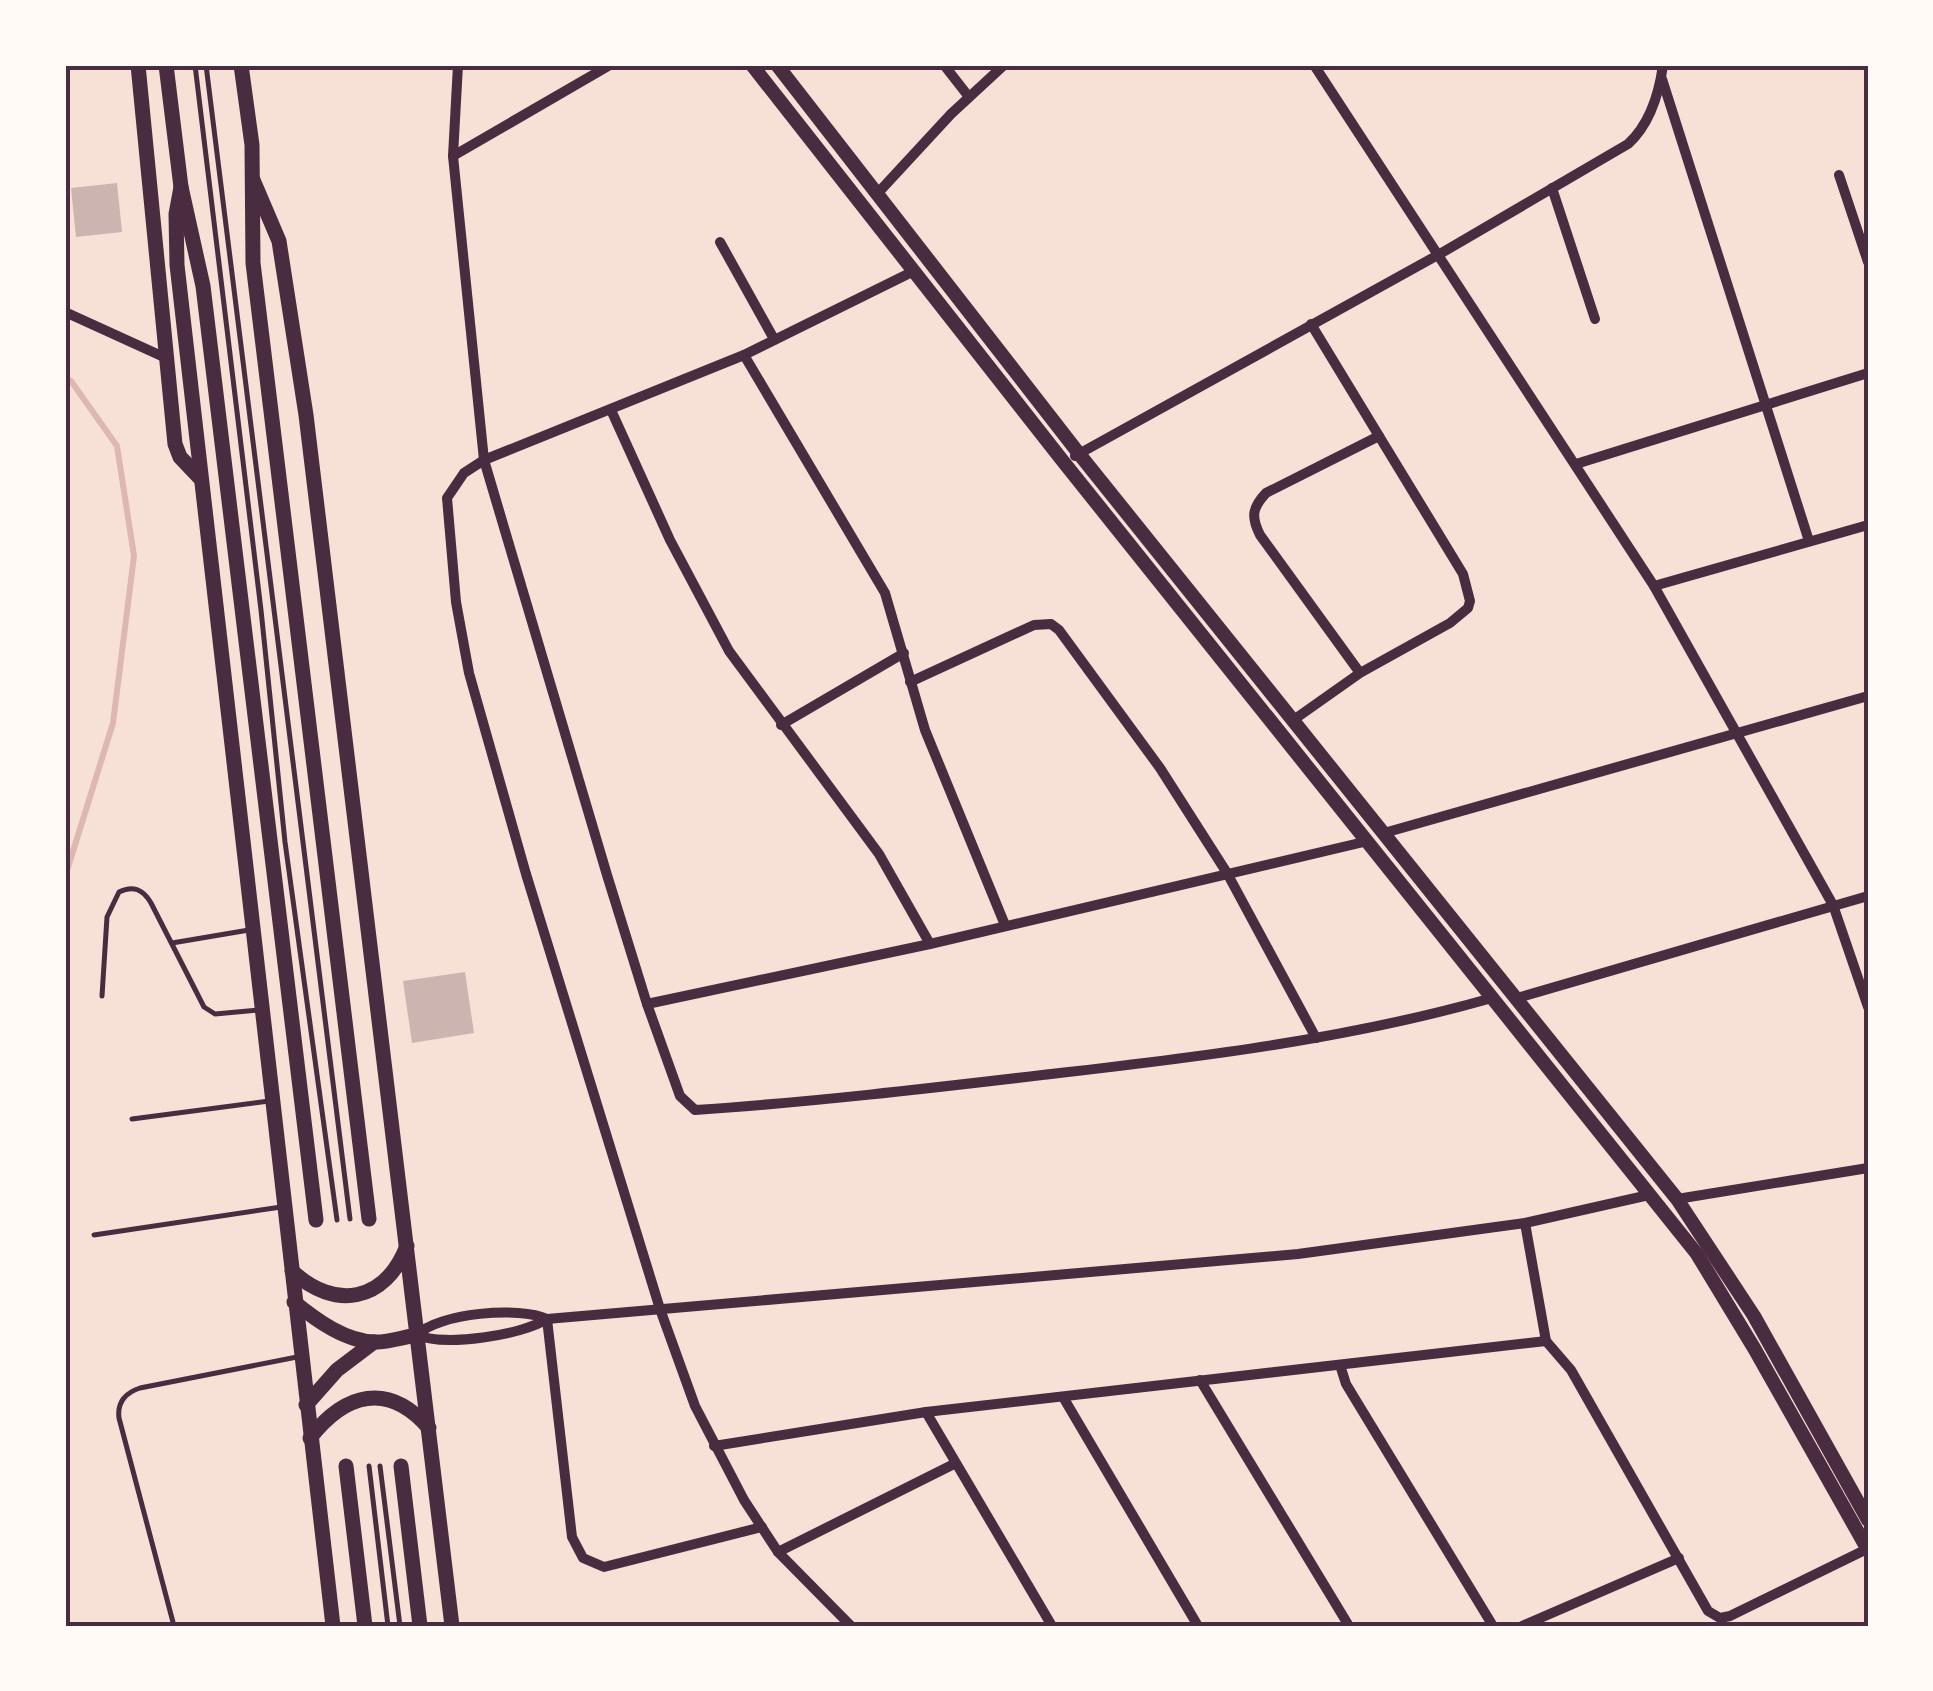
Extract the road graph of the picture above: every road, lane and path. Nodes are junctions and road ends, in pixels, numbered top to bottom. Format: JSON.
{"nodes":[{"id":1,"x":138,"y":65,"type":"edge"},
{"id":2,"x":166,"y":65,"type":"edge"},
{"id":3,"x":195,"y":65,"type":"edge"},
{"id":4,"x":206,"y":65,"type":"edge"},
{"id":5,"x":241,"y":65,"type":"edge"},
{"id":6,"x":458,"y":65,"type":"edge"},
{"id":7,"x":610,"y":65,"type":"edge"},
{"id":8,"x":752,"y":65,"type":"edge"},
{"id":9,"x":777,"y":65,"type":"edge"},
{"id":10,"x":944,"y":65,"type":"edge"},
{"id":11,"x":1004,"y":65,"type":"edge"},
{"id":12,"x":1314,"y":65,"type":"edge"},
{"id":13,"x":1662,"y":71,"type":"edge"},
{"id":14,"x":969,"y":96,"type":"junction"},
{"id":15,"x":454,"y":156,"type":"junction"},
{"id":16,"x":1839,"y":175,"type":"dead end"},
{"id":17,"x":253,"y":180,"type":"junction"},
{"id":18,"x":181,"y":187,"type":"junction"},
{"id":19,"x":1552,"y":188,"type":"junction"},
{"id":20,"x":877,"y":194,"type":"junction"},
{"id":21,"x":720,"y":242,"type":"dead end"},
{"id":22,"x":1438,"y":255,"type":"junction"},
{"id":23,"x":1868,"y":262,"type":"edge"},
{"id":24,"x":914,"y":272,"type":"junction"},
{"id":25,"x":65,"y":312,"type":"edge"},
{"id":26,"x":1596,"y":319,"type":"dead end"},
{"id":27,"x":1312,"y":324,"type":"junction"},
{"id":28,"x":774,"y":339,"type":"junction"},
{"id":29,"x":744,"y":355,"type":"junction"},
{"id":30,"x":166,"y":358,"type":"junction"},
{"id":31,"x":1868,"y":373,"type":"edge"},
{"id":32,"x":1768,"y":404,"type":"junction"},
{"id":33,"x":611,"y":410,"type":"junction"},
{"id":34,"x":1379,"y":436,"type":"junction"},
{"id":35,"x":1080,"y":455,"type":"junction"},
{"id":36,"x":484,"y":460,"type":"junction"},
{"id":37,"x":1062,"y":460,"type":"junction"},
{"id":38,"x":1576,"y":464,"type":"junction"},
{"id":39,"x":199,"y":477,"type":"junction"},
{"id":40,"x":1868,"y":525,"type":"edge"},
{"id":41,"x":1809,"y":541,"type":"junction"},
{"id":42,"x":1654,"y":586,"type":"junction"},
{"id":43,"x":904,"y":654,"type":"junction"},
{"id":44,"x":1360,"y":673,"type":"junction"},
{"id":45,"x":910,"y":682,"type":"junction"},
{"id":46,"x":1868,"y":696,"type":"edge"},
{"id":47,"x":1292,"y":720,"type":"junction"},
{"id":48,"x":781,"y":725,"type":"junction"},
{"id":49,"x":1738,"y":733,"type":"junction"},
{"id":50,"x":1384,"y":833,"type":"junction"},
{"id":51,"x":1368,"y":841,"type":"junction"},
{"id":52,"x":1227,"y":873,"type":"junction"},
{"id":53,"x":1868,"y":896,"type":"edge"},
{"id":54,"x":1833,"y":905,"type":"junction"},
{"id":55,"x":1005,"y":925,"type":"junction"},
{"id":56,"x":252,"y":930,"type":"junction"},
{"id":57,"x":172,"y":944,"type":"junction"},
{"id":58,"x":930,"y":944,"type":"junction"},
{"id":59,"x":102,"y":996,"type":"dead end"},
{"id":60,"x":1492,"y":998,"type":"junction"},
{"id":61,"x":1517,"y":998,"type":"junction"},
{"id":62,"x":647,"y":1004,"type":"junction"},
{"id":63,"x":1868,"y":1007,"type":"edge"},
{"id":64,"x":261,"y":1010,"type":"junction"},
{"id":65,"x":1316,"y":1038,"type":"junction"},
{"id":66,"x":272,"y":1100,"type":"junction"},
{"id":67,"x":132,"y":1119,"type":"dead end"},
{"id":68,"x":1868,"y":1168,"type":"edge"},
{"id":69,"x":1649,"y":1195,"type":"junction"},
{"id":70,"x":1677,"y":1199,"type":"junction"},
{"id":71,"x":284,"y":1206,"type":"junction"},
{"id":72,"x":350,"y":1219,"type":"dead end"},
{"id":73,"x":370,"y":1219,"type":"dead end"},
{"id":74,"x":316,"y":1220,"type":"dead end"},
{"id":75,"x":337,"y":1220,"type":"dead end"},
{"id":76,"x":1526,"y":1223,"type":"junction"},
{"id":77,"x":94,"y":1235,"type":"dead end"},
{"id":78,"x":408,"y":1246,"type":"junction"},
{"id":79,"x":292,"y":1271,"type":"junction"},
{"id":80,"x":294,"y":1302,"type":"junction"},
{"id":81,"x":660,"y":1309,"type":"junction"},
{"id":82,"x":547,"y":1319,"type":"junction"},
{"id":83,"x":417,"y":1335,"type":"junction"},
{"id":84,"x":1546,"y":1341,"type":"junction"},
{"id":85,"x":374,"y":1342,"type":"junction"},
{"id":86,"x":301,"y":1357,"type":"junction"},
{"id":87,"x":1340,"y":1364,"type":"junction"},
{"id":88,"x":1200,"y":1380,"type":"junction"},
{"id":89,"x":1063,"y":1398,"type":"junction"},
{"id":90,"x":306,"y":1405,"type":"junction"},
{"id":91,"x":926,"y":1412,"type":"junction"},
{"id":92,"x":429,"y":1428,"type":"junction"},
{"id":93,"x":310,"y":1438,"type":"junction"},
{"id":94,"x":714,"y":1446,"type":"junction"},
{"id":95,"x":954,"y":1464,"type":"junction"},
{"id":96,"x":346,"y":1466,"type":"dead end"},
{"id":97,"x":369,"y":1466,"type":"dead end"},
{"id":98,"x":380,"y":1466,"type":"dead end"},
{"id":99,"x":401,"y":1466,"type":"dead end"},
{"id":100,"x":1868,"y":1520,"type":"edge"},
{"id":101,"x":762,"y":1527,"type":"junction"},
{"id":102,"x":1868,"y":1549,"type":"edge"},
{"id":103,"x":778,"y":1552,"type":"junction"},
{"id":104,"x":1678,"y":1558,"type":"junction"},
{"id":105,"x":848,"y":1625,"type":"edge"},
{"id":106,"x":174,"y":1626,"type":"edge"},
{"id":107,"x":333,"y":1626,"type":"edge"},
{"id":108,"x":366,"y":1626,"type":"edge"},
{"id":109,"x":388,"y":1626,"type":"edge"},
{"id":110,"x":400,"y":1626,"type":"edge"},
{"id":111,"x":420,"y":1626,"type":"edge"},
{"id":112,"x":452,"y":1626,"type":"edge"},
{"id":113,"x":1052,"y":1626,"type":"edge"},
{"id":114,"x":1198,"y":1626,"type":"edge"},
{"id":115,"x":1348,"y":1626,"type":"edge"},
{"id":116,"x":1493,"y":1626,"type":"edge"},
{"id":117,"x":1522,"y":1626,"type":"edge"}],
"edges":[{"from":1,"to":30,"type":"main road"},
{"from":2,"to":18,"type":"main road"},
{"from":3,"to":75,"type":"lane"},
{"from":4,"to":72,"type":"lane"},
{"from":5,"to":17,"type":"main road"},
{"from":6,"to":15,"type":"street"},
{"from":7,"to":15,"type":"street"},
{"from":8,"to":24,"type":"main road"},
{"from":9,"to":20,"type":"main road"},
{"from":10,"to":14,"type":"street"},
{"from":11,"to":14,"type":"street"},
{"from":12,"to":22,"type":"street"},
{"from":13,"to":19,"type":"street"},
{"from":13,"to":32,"type":"street"},
{"from":14,"to":20,"type":"street"},
{"from":15,"to":36,"type":"street"},
{"from":16,"to":23,"type":"street"},
{"from":17,"to":73,"type":"main road"},
{"from":17,"to":78,"type":"main road"},
{"from":18,"to":39,"type":"main road"},
{"from":18,"to":74,"type":"main road"},
{"from":19,"to":22,"type":"street"},
{"from":19,"to":26,"type":"street"},
{"from":20,"to":35,"type":"main road"},
{"from":21,"to":28,"type":"street"},
{"from":22,"to":27,"type":"street"},
{"from":22,"to":38,"type":"street"},
{"from":24,"to":28,"type":"street"},
{"from":24,"to":37,"type":"main road"},
{"from":25,"to":30,"type":"street"},
{"from":27,"to":34,"type":"street"},
{"from":27,"to":35,"type":"street"},
{"from":28,"to":29,"type":"street"},
{"from":29,"to":33,"type":"street"},
{"from":29,"to":43,"type":"street"},
{"from":30,"to":39,"type":"main road"},
{"from":31,"to":32,"type":"street"},
{"from":32,"to":38,"type":"street"},
{"from":32,"to":41,"type":"street"},
{"from":33,"to":36,"type":"street"},
{"from":33,"to":48,"type":"street"},
{"from":34,"to":44,"type":"street"},
{"from":34,"to":44,"type":"street"},
{"from":35,"to":37,"type":"street"},
{"from":35,"to":47,"type":"main road"},
{"from":36,"to":62,"type":"street"},
{"from":36,"to":81,"type":"street"},
{"from":37,"to":51,"type":"main road"},
{"from":38,"to":42,"type":"street"},
{"from":39,"to":56,"type":"main road"},
{"from":40,"to":41,"type":"street"},
{"from":41,"to":42,"type":"street"},
{"from":42,"to":49,"type":"street"},
{"from":43,"to":45,"type":"street"},
{"from":43,"to":48,"type":"street"},
{"from":44,"to":47,"type":"street"},
{"from":45,"to":52,"type":"street"},
{"from":45,"to":55,"type":"street"},
{"from":46,"to":49,"type":"street"},
{"from":47,"to":50,"type":"main road"},
{"from":48,"to":58,"type":"street"},
{"from":49,"to":50,"type":"street"},
{"from":49,"to":54,"type":"street"},
{"from":50,"to":61,"type":"main road"},
{"from":51,"to":52,"type":"street"},
{"from":51,"to":60,"type":"main road"},
{"from":52,"to":55,"type":"street"},
{"from":52,"to":65,"type":"street"},
{"from":53,"to":54,"type":"street"},
{"from":54,"to":61,"type":"street"},
{"from":54,"to":63,"type":"street"},
{"from":55,"to":58,"type":"street"},
{"from":56,"to":57,"type":"lane"},
{"from":56,"to":64,"type":"main road"},
{"from":57,"to":59,"type":"lane"},
{"from":57,"to":64,"type":"lane"},
{"from":58,"to":62,"type":"street"},
{"from":60,"to":65,"type":"street"},
{"from":60,"to":69,"type":"main road"},
{"from":61,"to":70,"type":"main road"},
{"from":62,"to":65,"type":"street"},
{"from":64,"to":66,"type":"main road"},
{"from":66,"to":67,"type":"lane"},
{"from":66,"to":71,"type":"main road"},
{"from":68,"to":70,"type":"street"},
{"from":69,"to":76,"type":"street"},
{"from":69,"to":102,"type":"main road"},
{"from":70,"to":100,"type":"main road"},
{"from":71,"to":77,"type":"lane"},
{"from":71,"to":79,"type":"main road"},
{"from":76,"to":81,"type":"street"},
{"from":76,"to":84,"type":"street"},
{"from":78,"to":79,"type":"main road"},
{"from":78,"to":83,"type":"main road"},
{"from":79,"to":80,"type":"main road"},
{"from":80,"to":85,"type":"main road"},
{"from":80,"to":86,"type":"main road"},
{"from":81,"to":82,"type":"street"},
{"from":81,"to":94,"type":"street"},
{"from":82,"to":83,"type":"street"},
{"from":82,"to":83,"type":"street"},
{"from":82,"to":101,"type":"street"},
{"from":83,"to":85,"type":"main road"},
{"from":83,"to":92,"type":"main road"},
{"from":84,"to":87,"type":"street"},
{"from":84,"to":104,"type":"street"},
{"from":85,"to":90,"type":"main road"},
{"from":86,"to":90,"type":"main road"},
{"from":86,"to":106,"type":"lane"},
{"from":87,"to":88,"type":"street"},
{"from":87,"to":116,"type":"street"},
{"from":88,"to":89,"type":"street"},
{"from":88,"to":115,"type":"street"},
{"from":89,"to":91,"type":"street"},
{"from":89,"to":114,"type":"street"},
{"from":90,"to":93,"type":"main road"},
{"from":91,"to":94,"type":"street"},
{"from":91,"to":95,"type":"street"},
{"from":92,"to":93,"type":"main road"},
{"from":92,"to":112,"type":"main road"},
{"from":93,"to":107,"type":"main road"},
{"from":94,"to":101,"type":"street"},
{"from":95,"to":103,"type":"street"},
{"from":95,"to":113,"type":"street"},
{"from":96,"to":108,"type":"main road"},
{"from":97,"to":109,"type":"lane"},
{"from":98,"to":110,"type":"lane"},
{"from":99,"to":111,"type":"main road"},
{"from":101,"to":103,"type":"street"},
{"from":102,"to":104,"type":"street"},
{"from":103,"to":105,"type":"street"},
{"from":104,"to":117,"type":"street"}]}
